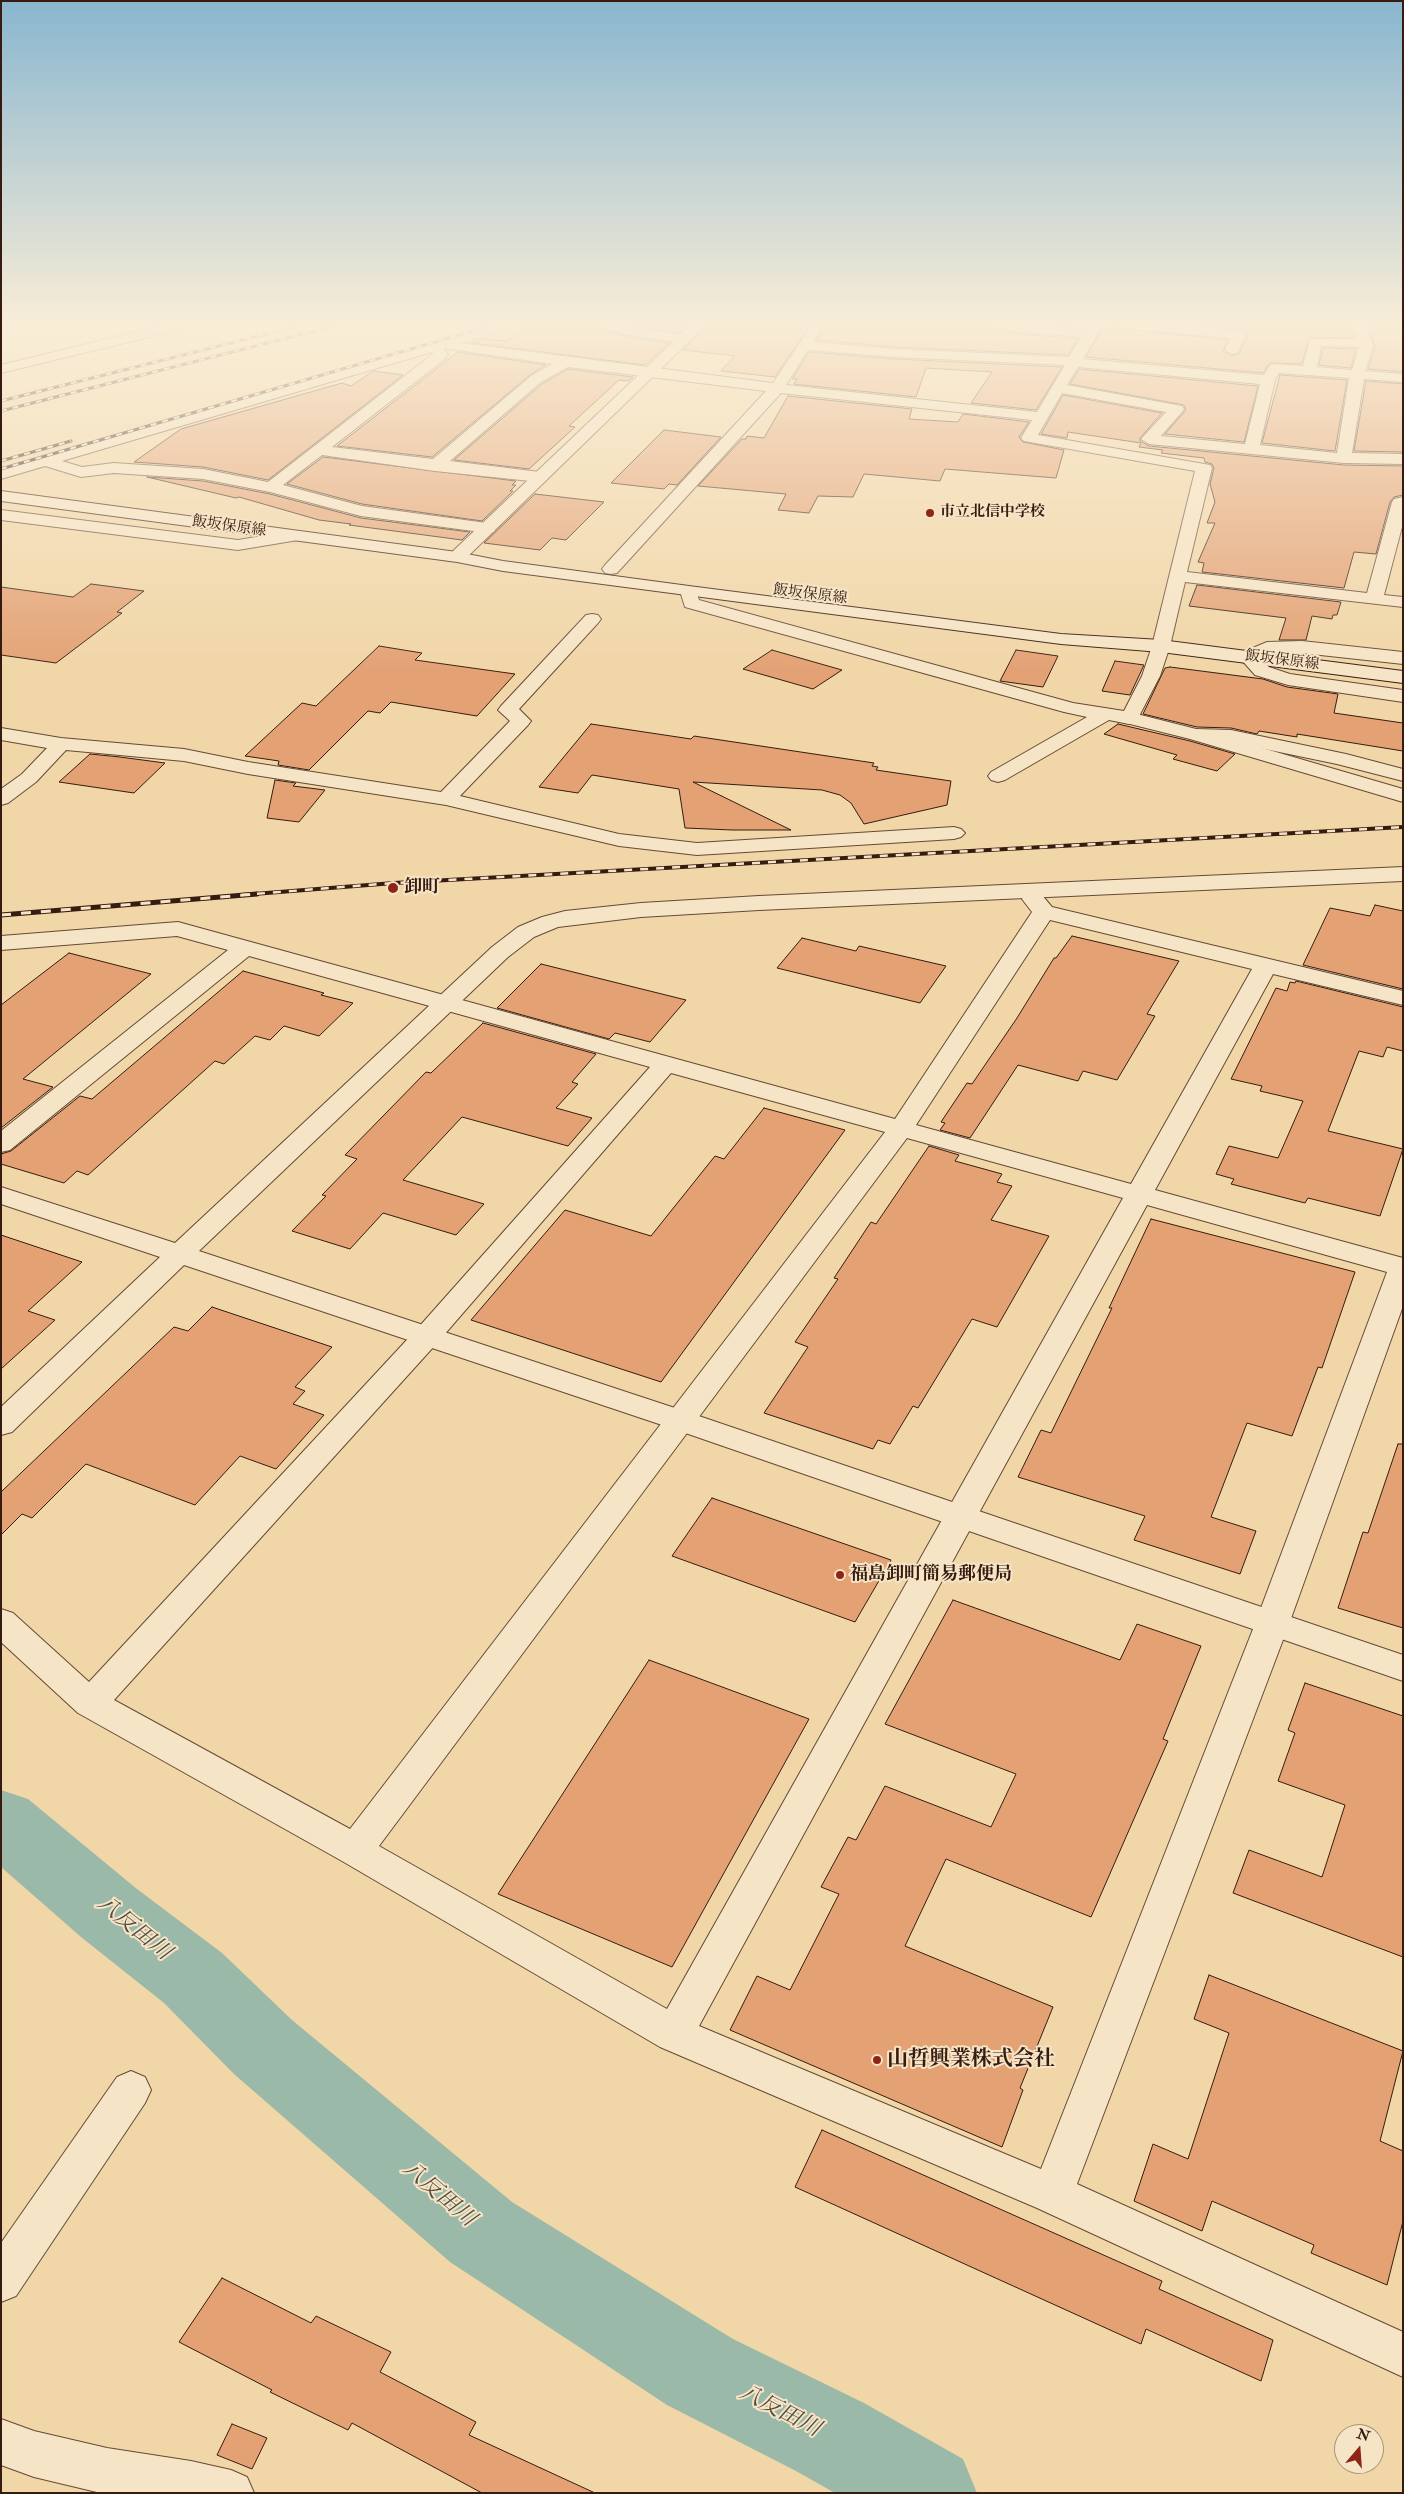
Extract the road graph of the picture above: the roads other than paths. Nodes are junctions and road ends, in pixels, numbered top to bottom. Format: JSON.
{"nodes":[{"id":1,"x":106,"y":443,"type":"edge"},
{"id":2,"x":328,"y":443,"type":"edge"},
{"id":3,"x":461,"y":443,"type":"edge"},
{"id":4,"x":575,"y":443,"type":"edge"},
{"id":5,"x":726,"y":443,"type":"edge"},
{"id":6,"x":1060,"y":443,"type":"edge"},
{"id":7,"x":1194,"y":443,"type":"edge"},
{"id":8,"x":1252,"y":443,"type":"edge"},
{"id":9,"x":1346,"y":443,"type":"edge"},
{"id":10,"x":1251,"y":449,"type":"junction"},
{"id":11,"x":320,"y":450,"type":"junction"},
{"id":12,"x":1344,"y":458,"type":"junction"},
{"id":13,"x":1403,"y":459,"type":"edge"},
{"id":14,"x":46,"y":461,"type":"junction"},
{"id":15,"x":435,"y":466,"type":"junction"},
{"id":16,"x":1,"y":474,"type":"edge"},
{"id":17,"x":540,"y":477,"type":"junction"},
{"id":18,"x":271,"y":486,"type":"junction"},
{"id":19,"x":1,"y":496,"type":"edge"},
{"id":20,"x":1403,"y":502,"type":"edge"},
{"id":21,"x":1,"y":515,"type":"edge"},
{"id":22,"x":488,"y":528,"type":"junction"},
{"id":23,"x":292,"y":536,"type":"junction"},
{"id":24,"x":1395,"y":550,"type":"edge"},
{"id":25,"x":457,"y":557,"type":"junction"},
{"id":26,"x":611,"y":570,"type":"junction"},
{"id":27,"x":1177,"y":576,"type":"junction"},
{"id":28,"x":689,"y":591,"type":"junction"},
{"id":29,"x":1374,"y":599,"type":"junction"},
{"id":30,"x":1403,"y":602,"type":"edge"},
{"id":31,"x":592,"y":619,"type":"dead end"},
{"id":32,"x":1161,"y":646,"type":"junction"},
{"id":33,"x":1248,"y":656,"type":"junction"},
{"id":34,"x":1403,"y":658,"type":"edge"},
{"id":35,"x":1403,"y":677,"type":"edge"},
{"id":36,"x":1403,"y":696,"type":"edge"},
{"id":37,"x":1106,"y":714,"type":"junction"},
{"id":38,"x":1129,"y":718,"type":"junction"},
{"id":39,"x":1,"y":734,"type":"edge"},
{"id":40,"x":1197,"y":735,"type":"junction"},
{"id":41,"x":61,"y":744,"type":"junction"},
{"id":42,"x":1403,"y":775,"type":"edge"},
{"id":43,"x":998,"y":776,"type":"dead end"},
{"id":44,"x":1403,"y":796,"type":"edge"},
{"id":45,"x":1,"y":799,"type":"edge"},
{"id":46,"x":446,"y":799,"type":"junction"},
{"id":47,"x":954,"y":833,"type":"dead end"},
{"id":48,"x":1403,"y":874,"type":"edge"},
{"id":49,"x":1025,"y":890,"type":"junction"},
{"id":50,"x":1044,"y":912,"type":"junction"},
{"id":51,"x":1,"y":944,"type":"edge"},
{"id":52,"x":245,"y":948,"type":"junction"},
{"id":53,"x":1266,"y":965,"type":"junction"},
{"id":54,"x":1403,"y":998,"type":"edge"},
{"id":55,"x":445,"y":1004,"type":"junction"},
{"id":56,"x":665,"y":1065,"type":"junction"},
{"id":57,"x":900,"y":1130,"type":"junction"},
{"id":58,"x":1,"y":1144,"type":"edge"},
{"id":59,"x":1137,"y":1194,"type":"junction"},
{"id":60,"x":1,"y":1195,"type":"edge"},
{"id":61,"x":182,"y":1254,"type":"junction"},
{"id":62,"x":1403,"y":1267,"type":"edge"},
{"id":63,"x":427,"y":1336,"type":"junction"},
{"id":64,"x":679,"y":1420,"type":"junction"},
{"id":65,"x":1,"y":1425,"type":"edge"},
{"id":66,"x":962,"y":1518,"type":"junction"},
{"id":67,"x":1,"y":1622,"type":"edge"},
{"id":68,"x":1272,"y":1624,"type":"junction"},
{"id":69,"x":1403,"y":1668,"type":"edge"},
{"id":70,"x":90,"y":1703,"type":"junction"},
{"id":71,"x":355,"y":1850,"type":"junction"},
{"id":72,"x":674,"y":2034,"type":"junction"},
{"id":73,"x":131,"y":2090,"type":"dead end"},
{"id":74,"x":1052,"y":2194,"type":"junction"},
{"id":75,"x":1,"y":2281,"type":"edge"},
{"id":76,"x":1403,"y":2355,"type":"edge"},
{"id":77,"x":1,"y":2442,"type":"edge"},
{"id":78,"x":231,"y":2493,"type":"edge"}],
"edges":[{"from":1,"to":14,"type":"street"},
{"from":2,"to":11,"type":"street"},
{"from":3,"to":15,"type":"street"},
{"from":4,"to":17,"type":"street"},
{"from":5,"to":26,"type":"street"},
{"from":6,"to":27,"type":"street"},
{"from":7,"to":10,"type":"street"},
{"from":8,"to":10,"type":"street"},
{"from":9,"to":12,"type":"street"},
{"from":10,"to":12,"type":"street"},
{"from":11,"to":15,"type":"street"},
{"from":11,"to":18,"type":"street"},
{"from":12,"to":13,"type":"street"},
{"from":14,"to":16,"type":"street"},
{"from":14,"to":18,"type":"street"},
{"from":15,"to":17,"type":"street"},
{"from":17,"to":22,"type":"street"},
{"from":18,"to":22,"type":"street"},
{"from":19,"to":23,"type":"street","name":"飯坂保原線"},
{"from":20,"to":24,"type":"street"},
{"from":21,"to":23,"type":"street"},
{"from":22,"to":25,"type":"street"},
{"from":23,"to":25,"type":"street","name":"飯坂保原線"},
{"from":24,"to":29,"type":"street"},
{"from":25,"to":26,"type":"street","name":"飯坂保原線"},
{"from":25,"to":28,"type":"street","name":"飯坂保原線"},
{"from":26,"to":32,"type":"street","name":"飯坂保原線"},
{"from":27,"to":29,"type":"street"},
{"from":27,"to":32,"type":"street"},
{"from":28,"to":32,"type":"street","name":"飯坂保原線"},
{"from":28,"to":37,"type":"street"},
{"from":29,"to":30,"type":"street"},
{"from":31,"to":46,"type":"street"},
{"from":32,"to":33,"type":"street","name":"飯坂保原線"},
{"from":32,"to":38,"type":"street"},
{"from":33,"to":34,"type":"street"},
{"from":33,"to":35,"type":"street","name":"飯坂保原線"},
{"from":33,"to":36,"type":"street"},
{"from":37,"to":38,"type":"street"},
{"from":37,"to":43,"type":"street"},
{"from":38,"to":40,"type":"street"},
{"from":39,"to":41,"type":"street"},
{"from":40,"to":42,"type":"street"},
{"from":40,"to":44,"type":"street"},
{"from":41,"to":45,"type":"street"},
{"from":41,"to":46,"type":"street"},
{"from":46,"to":47,"type":"street"},
{"from":48,"to":49,"type":"street"},
{"from":49,"to":50,"type":"street"},
{"from":49,"to":55,"type":"street"},
{"from":50,"to":53,"type":"street"},
{"from":50,"to":57,"type":"street"},
{"from":51,"to":52,"type":"street"},
{"from":52,"to":55,"type":"street"},
{"from":52,"to":58,"type":"street"},
{"from":53,"to":54,"type":"street"},
{"from":53,"to":59,"type":"street"},
{"from":55,"to":56,"type":"street"},
{"from":55,"to":61,"type":"street"},
{"from":56,"to":57,"type":"street"},
{"from":56,"to":63,"type":"street"},
{"from":57,"to":59,"type":"street"},
{"from":57,"to":64,"type":"street"},
{"from":59,"to":62,"type":"street"},
{"from":59,"to":66,"type":"street"},
{"from":60,"to":61,"type":"street"},
{"from":61,"to":63,"type":"street"},
{"from":61,"to":65,"type":"street"},
{"from":62,"to":68,"type":"street"},
{"from":63,"to":64,"type":"street"},
{"from":63,"to":70,"type":"street"},
{"from":64,"to":66,"type":"street"},
{"from":64,"to":71,"type":"street"},
{"from":66,"to":68,"type":"street"},
{"from":66,"to":72,"type":"street"},
{"from":67,"to":70,"type":"street"},
{"from":68,"to":69,"type":"street"},
{"from":68,"to":74,"type":"street"},
{"from":70,"to":71,"type":"street"},
{"from":71,"to":72,"type":"street"},
{"from":72,"to":74,"type":"street"},
{"from":73,"to":75,"type":"street"},
{"from":74,"to":76,"type":"street"},
{"from":77,"to":78,"type":"street"}]}
